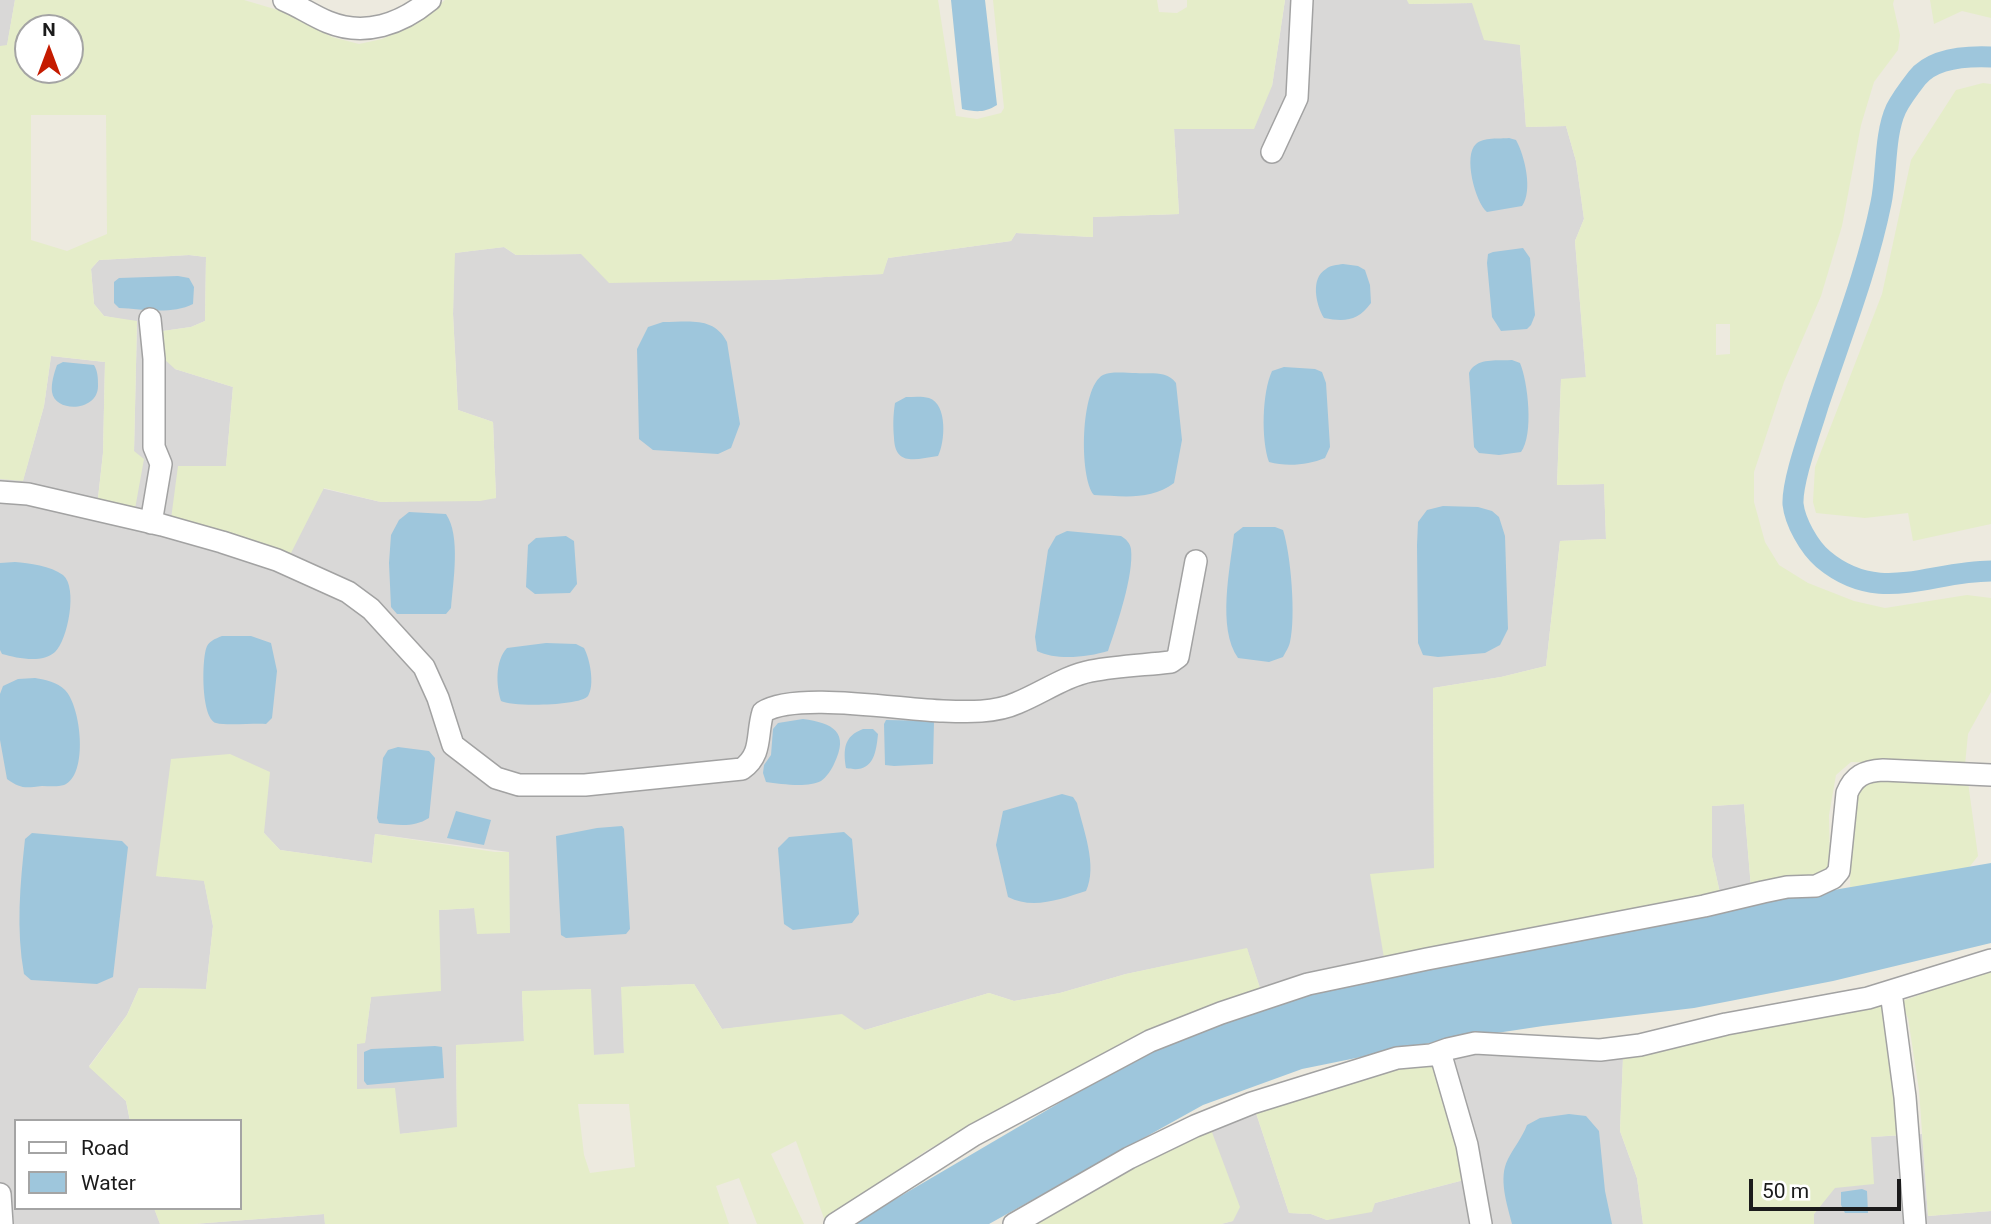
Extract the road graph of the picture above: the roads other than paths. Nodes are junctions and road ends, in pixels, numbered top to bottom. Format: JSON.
{"nodes":[{"id":1,"x":284,"y":0,"type":"edge"},
{"id":2,"x":430,"y":0,"type":"edge"},
{"id":3,"x":1302,"y":0,"type":"edge"},
{"id":4,"x":1272,"y":152,"type":"dead end"},
{"id":5,"x":150,"y":319,"type":"dead end"},
{"id":6,"x":0,"y":492,"type":"edge"},
{"id":7,"x":151,"y":523,"type":"junction"},
{"id":8,"x":1196,"y":561,"type":"dead end"},
{"id":9,"x":1983,"y":774,"type":"edge"},
{"id":10,"x":1991,"y":961,"type":"edge"},
{"id":11,"x":1891,"y":992,"type":"junction"},
{"id":12,"x":1440,"y":1052,"type":"junction"},
{"id":13,"x":0,"y":1194,"type":"edge"},
{"id":14,"x":2,"y":1224,"type":"edge"},
{"id":15,"x":835,"y":1224,"type":"edge"},
{"id":16,"x":1014,"y":1224,"type":"edge"},
{"id":17,"x":1481,"y":1224,"type":"edge"},
{"id":18,"x":1915,"y":1224,"type":"edge"}],
"edges":[{"from":1,"to":2,"type":"street"},
{"from":3,"to":4,"type":"street"},
{"from":5,"to":7,"type":"street"},
{"from":6,"to":7,"type":"street"},
{"from":7,"to":8,"type":"street"},
{"from":9,"to":15,"type":"street"},
{"from":10,"to":11,"type":"street"},
{"from":11,"to":12,"type":"street"},
{"from":11,"to":18,"type":"street"},
{"from":12,"to":16,"type":"street"},
{"from":12,"to":17,"type":"street"},
{"from":13,"to":14,"type":"street"}]}
